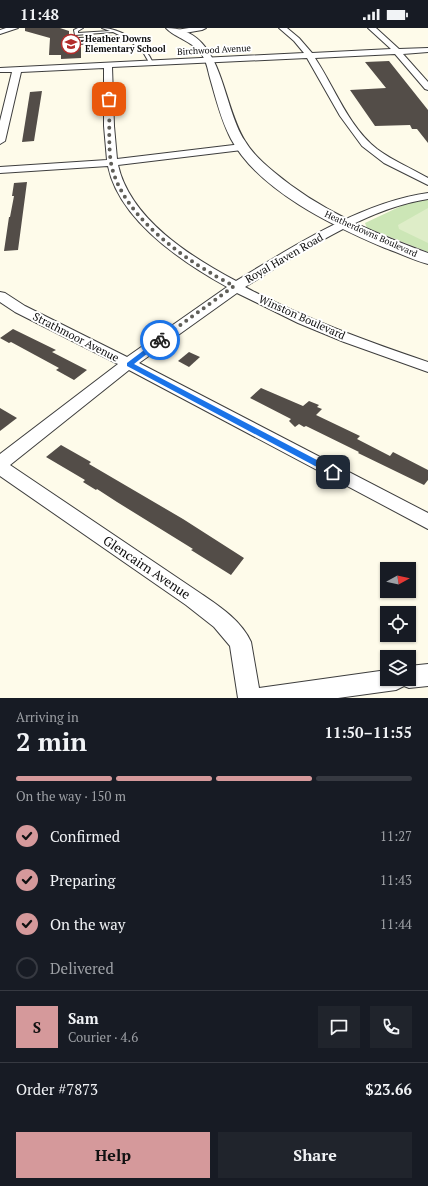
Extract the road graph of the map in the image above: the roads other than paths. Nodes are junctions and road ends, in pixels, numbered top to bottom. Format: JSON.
{"nodes":[{"id":1,"x":14,"y":28,"type":"edge"},
{"id":2,"x":82,"y":28,"type":"edge"},
{"id":3,"x":104,"y":28,"type":"edge"},
{"id":4,"x":202,"y":28,"type":"edge"},
{"id":5,"x":283,"y":28,"type":"edge"},
{"id":6,"x":372,"y":28,"type":"edge"},
{"id":7,"x":175,"y":30,"type":"edge"},
{"id":8,"x":0,"y":32,"type":"edge"},
{"id":9,"x":115,"y":32,"type":"junction"},
{"id":10,"x":124,"y":37,"type":"junction"},
{"id":11,"x":130,"y":40,"type":"junction"},
{"id":12,"x":428,"y":50,"type":"edge"},
{"id":13,"x":397,"y":52,"type":"junction"},
{"id":14,"x":309,"y":55,"type":"junction"},
{"id":15,"x":210,"y":60,"type":"junction"},
{"id":16,"x":151,"y":63,"type":"junction"},
{"id":17,"x":108,"y":65,"type":"junction"},
{"id":18,"x":17,"y":69,"type":"junction"},
{"id":19,"x":0,"y":70,"type":"edge"},
{"id":20,"x":428,"y":87,"type":"edge"},
{"id":21,"x":0,"y":141,"type":"edge"},
{"id":22,"x":242,"y":147,"type":"junction"},
{"id":23,"x":112,"y":163,"type":"junction"},
{"id":24,"x":0,"y":170,"type":"edge"},
{"id":25,"x":428,"y":182,"type":"edge"},
{"id":26,"x":428,"y":196,"type":"edge"},
{"id":27,"x":345,"y":224,"type":"junction"},
{"id":28,"x":428,"y":259,"type":"edge"},
{"id":29,"x":234,"y":286,"type":"junction"},
{"id":30,"x":0,"y":296,"type":"edge"},
{"id":31,"x":129,"y":364,"type":"junction"},
{"id":32,"x":428,"y":367,"type":"edge"},
{"id":33,"x":0,"y":463,"type":"edge"},
{"id":34,"x":0,"y":467,"type":"edge"},
{"id":35,"x":428,"y":522,"type":"edge"},
{"id":36,"x":428,"y":674,"type":"edge"},
{"id":37,"x":416,"y":676,"type":"edge"},
{"id":38,"x":380,"y":681,"type":"edge"},
{"id":39,"x":249,"y":698,"type":"edge"},
{"id":40,"x":262,"y":698,"type":"edge"}],
"edges":[{"from":1,"to":8,"type":"street"},
{"from":2,"to":9,"type":"lane"},
{"from":3,"to":9,"type":"lane"},
{"from":4,"to":7,"type":"street"},
{"from":5,"to":14,"type":"street"},
{"from":6,"to":13,"type":"street"},
{"from":7,"to":15,"type":"street","name":"Heatherdowns Boulevard"},
{"from":9,"to":10,"type":"lane"},
{"from":10,"to":11,"type":"lane"},
{"from":10,"to":11,"type":"lane"},
{"from":11,"to":16,"type":"lane"},
{"from":12,"to":13,"type":"street","name":"Birchwood Avenue"},
{"from":13,"to":14,"type":"street","name":"Birchwood Avenue"},
{"from":13,"to":20,"type":"street"},
{"from":14,"to":15,"type":"street","name":"Birchwood Avenue"},
{"from":14,"to":25,"type":"street"},
{"from":15,"to":16,"type":"street","name":"Birchwood Avenue"},
{"from":15,"to":22,"type":"street","name":"Heatherdowns Boulevard"},
{"from":16,"to":17,"type":"street","name":"Birchwood Avenue"},
{"from":17,"to":18,"type":"street","name":"Birchwood Avenue"},
{"from":17,"to":23,"type":"street","name":"Winston Boulevard"},
{"from":18,"to":19,"type":"street","name":"Birchwood Avenue"},
{"from":18,"to":21,"type":"street"},
{"from":22,"to":23,"type":"street"},
{"from":22,"to":27,"type":"street","name":"Heatherdowns Boulevard"},
{"from":23,"to":24,"type":"street"},
{"from":23,"to":29,"type":"street","name":"Winston Boulevard"},
{"from":26,"to":27,"type":"street","name":"Royal Haven Road"},
{"from":27,"to":28,"type":"street","name":"Heatherdowns Boulevard"},
{"from":27,"to":29,"type":"street","name":"Royal Haven Road"},
{"from":29,"to":31,"type":"street","name":"Royal Haven Road"},
{"from":29,"to":32,"type":"street","name":"Winston Boulevard"},
{"from":30,"to":31,"type":"street","name":"Strathmoor Avenue"},
{"from":31,"to":33,"type":"street","name":"Royal Haven Road"},
{"from":31,"to":35,"type":"street","name":"Strathmoor Avenue"},
{"from":34,"to":39,"type":"street","name":"Glencairn Avenue"},
{"from":36,"to":37,"type":"street"},
{"from":38,"to":40,"type":"street"}]}
